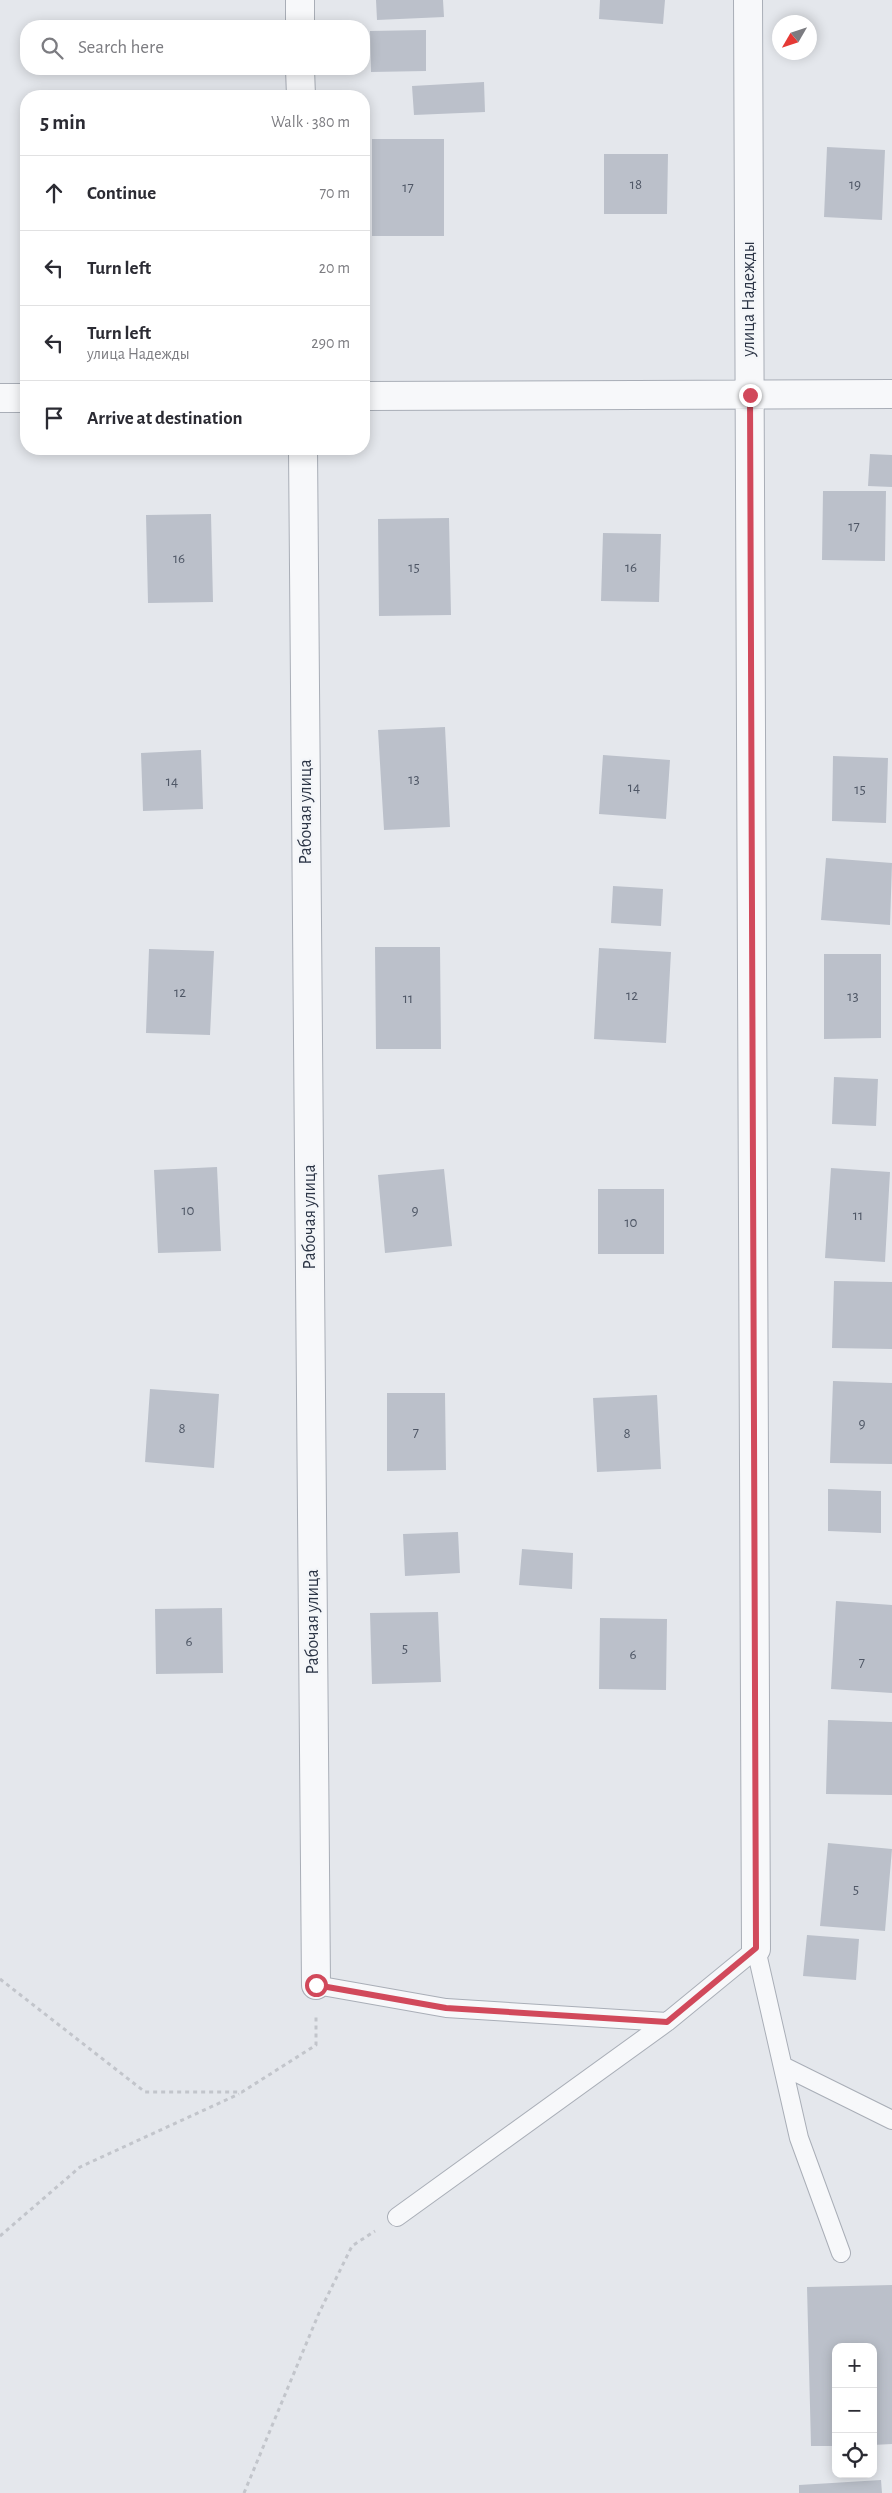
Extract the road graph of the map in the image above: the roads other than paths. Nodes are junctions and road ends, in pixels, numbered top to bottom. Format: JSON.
{"nodes":[{"id":1,"x":300,"y":0,"type":"edge"},
{"id":2,"x":748,"y":0,"type":"edge"},
{"id":3,"x":300,"y":20,"type":"edge"},
{"id":4,"x":300,"y":75,"type":"edge"},
{"id":5,"x":300,"y":90,"type":"edge"},
{"id":6,"x":892,"y":394,"type":"edge"},
{"id":7,"x":750,"y":395,"type":"junction"},
{"id":8,"x":370,"y":396,"type":"edge"},
{"id":9,"x":0,"y":398,"type":"edge"},
{"id":10,"x":20,"y":398,"type":"edge"},
{"id":11,"x":303,"y":455,"type":"edge"},
{"id":12,"x":756,"y":1948,"type":"junction"},
{"id":13,"x":316,"y":1985,"type":"joint"},
{"id":14,"x":667,"y":2022,"type":"junction"},
{"id":15,"x":783,"y":2066,"type":"junction"},
{"id":16,"x":892,"y":2120,"type":"edge"},
{"id":17,"x":397,"y":2217,"type":"road end"},
{"id":18,"x":841,"y":2253,"type":"dead end"}],
"edges":[{"from":1,"to":3,"type":"street"},
{"from":2,"to":7,"type":"street","name":"улица Надежды"},
{"from":4,"to":5,"type":"street"},
{"from":6,"to":7,"type":"street"},
{"from":7,"to":8,"type":"street"},
{"from":7,"to":12,"type":"street","name":"улица Надежды"},
{"from":9,"to":10,"type":"street"},
{"from":11,"to":13,"type":"street","name":"Рабочая улица"},
{"from":12,"to":14,"type":"lane"},
{"from":12,"to":15,"type":"lane"},
{"from":13,"to":14,"type":"lane"},
{"from":14,"to":17,"type":"lane"},
{"from":15,"to":16,"type":"lane"},
{"from":15,"to":18,"type":"lane"}]}
